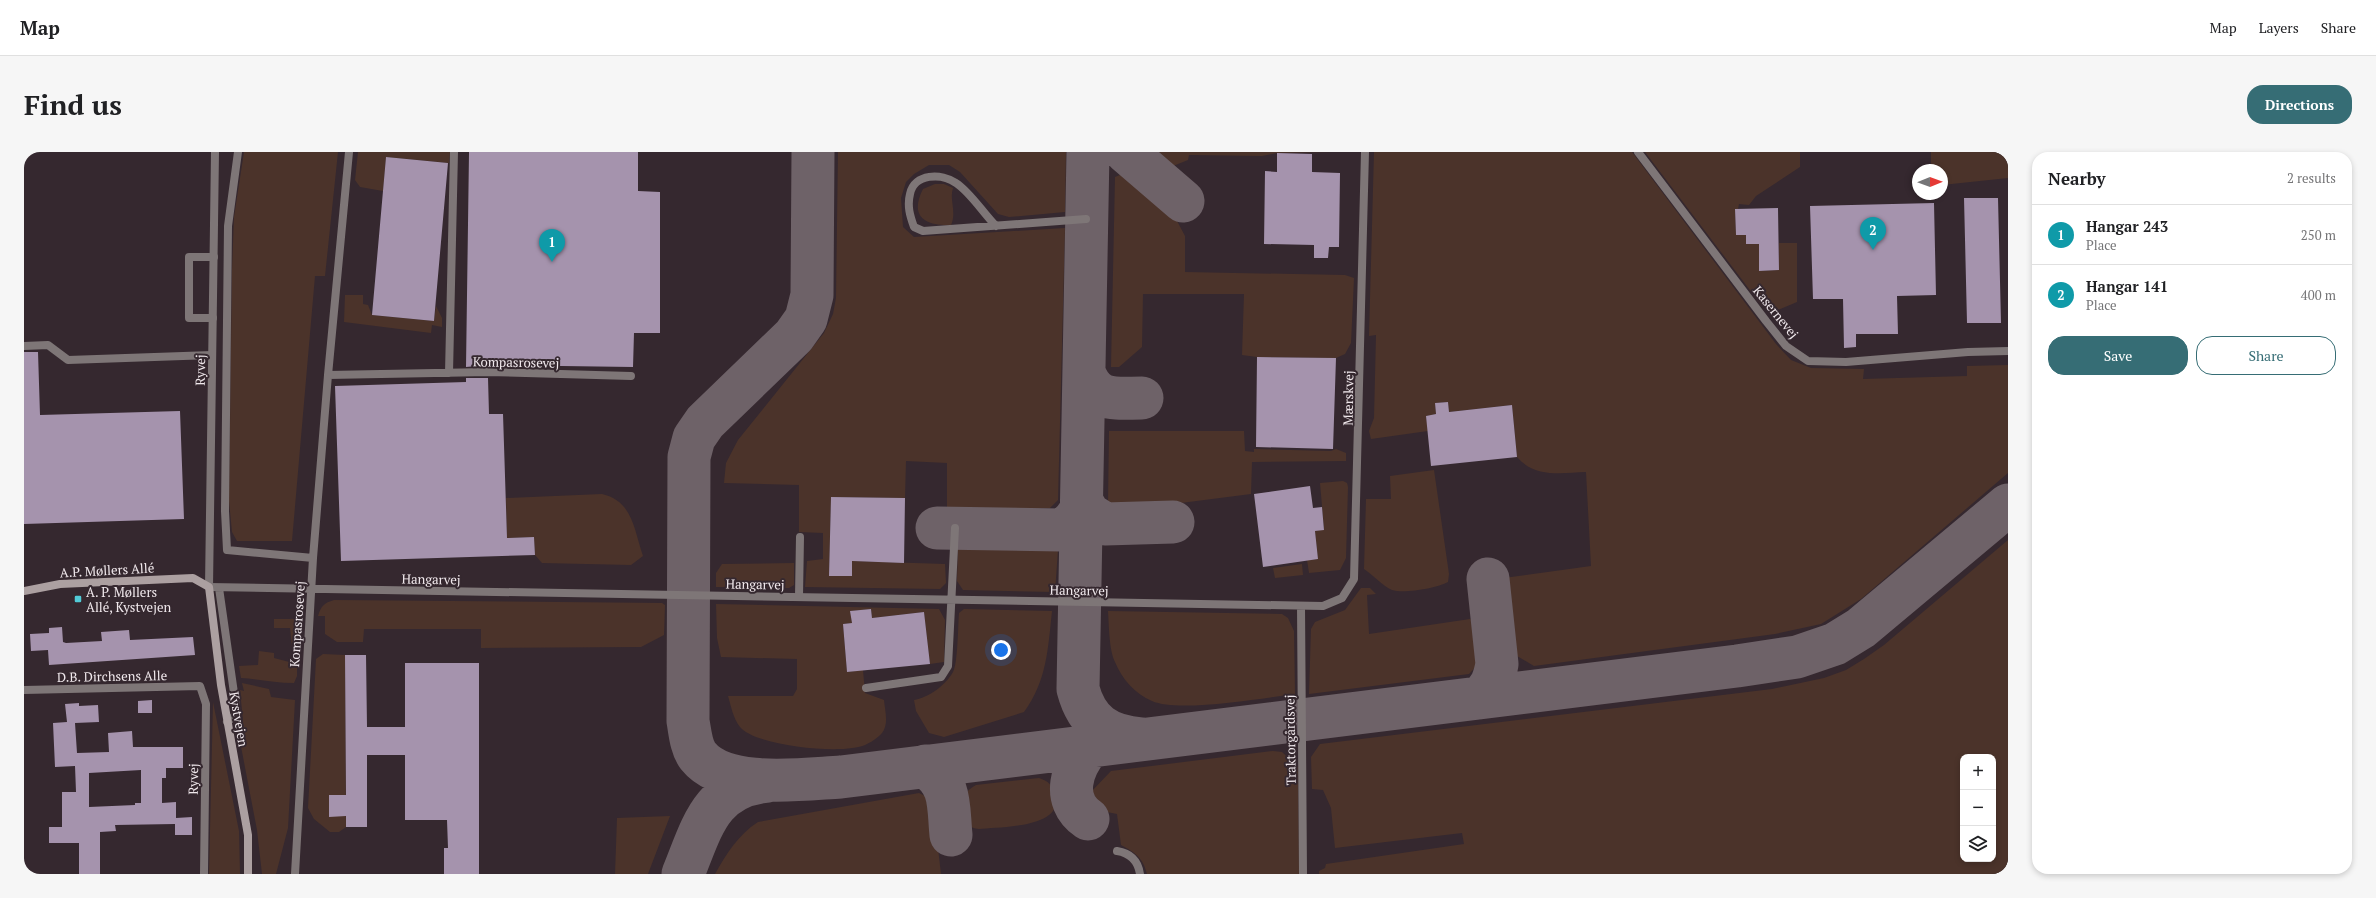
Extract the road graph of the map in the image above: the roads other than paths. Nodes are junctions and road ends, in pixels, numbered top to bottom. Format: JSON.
{"nodes":[{"id":1,"x":215,"y":152,"type":"edge"},
{"id":2,"x":238,"y":152,"type":"edge"},
{"id":3,"x":349,"y":152,"type":"edge"},
{"id":4,"x":454,"y":152,"type":"edge"},
{"id":5,"x":1365,"y":152,"type":"edge"},
{"id":6,"x":1638,"y":152,"type":"edge"},
{"id":7,"x":1086,"y":219,"type":"dead end"},
{"id":8,"x":996,"y":226,"type":"junction"},
{"id":9,"x":214,"y":257,"type":"junction"},
{"id":10,"x":213,"y":318,"type":"junction"},
{"id":11,"x":24,"y":346,"type":"edge"},
{"id":12,"x":2008,"y":351,"type":"edge"},
{"id":13,"x":212,"y":355,"type":"junction"},
{"id":14,"x":448,"y":373,"type":"junction"},
{"id":15,"x":328,"y":375,"type":"junction"},
{"id":16,"x":631,"y":376,"type":"dead end"},
{"id":17,"x":955,"y":528,"type":"dead end"},
{"id":18,"x":800,"y":537,"type":"dead end"},
{"id":19,"x":313,"y":558,"type":"junction"},
{"id":20,"x":209,"y":587,"type":"junction"},
{"id":21,"x":219,"y":588,"type":"junction"},
{"id":22,"x":312,"y":589,"type":"junction"},
{"id":23,"x":24,"y":591,"type":"edge"},
{"id":24,"x":799,"y":596,"type":"junction"},
{"id":25,"x":952,"y":599,"type":"junction"},
{"id":26,"x":1301,"y":606,"type":"junction"},
{"id":27,"x":200,"y":686,"type":"joint"},
{"id":28,"x":866,"y":688,"type":"dead end"},
{"id":29,"x":24,"y":690,"type":"edge"},
{"id":30,"x":227,"y":722,"type":"junction"},
{"id":31,"x":1116,"y":852,"type":"dead end"},
{"id":32,"x":204,"y":874,"type":"edge"},
{"id":33,"x":248,"y":874,"type":"edge"},
{"id":34,"x":295,"y":874,"type":"edge"},
{"id":35,"x":1140,"y":874,"type":"edge"},
{"id":36,"x":1303,"y":874,"type":"edge"}],
"edges":[{"from":1,"to":9,"type":"street","name":"Ryvej"},
{"from":2,"to":19,"type":"street"},
{"from":3,"to":15,"type":"street","name":"Kompasrosevej"},
{"from":4,"to":14,"type":"street"},
{"from":5,"to":26,"type":"street","name":"Mærskvej"},
{"from":6,"to":12,"type":"street","name":"Kasernevej"},
{"from":7,"to":8,"type":"street"},
{"from":8,"to":8,"type":"street"},
{"from":9,"to":10,"type":"street","name":"Ryvej"},
{"from":9,"to":10,"type":"street"},
{"from":10,"to":13,"type":"street","name":"Ryvej"},
{"from":11,"to":13,"type":"street"},
{"from":13,"to":20,"type":"street","name":"Ryvej"},
{"from":14,"to":15,"type":"street","name":"Kompasrosevej"},
{"from":14,"to":16,"type":"street","name":"Kompasrosevej"},
{"from":15,"to":19,"type":"street","name":"Kompasrosevej"},
{"from":17,"to":25,"type":"street"},
{"from":18,"to":24,"type":"street"},
{"from":19,"to":22,"type":"street","name":"Kompasrosevej"},
{"from":20,"to":21,"type":"street","name":"Hangarvej"},
{"from":20,"to":23,"type":"street","name":"A.P. Møllers Allé"},
{"from":20,"to":30,"type":"street","name":"Kystvejen"},
{"from":21,"to":22,"type":"street","name":"Hangarvej"},
{"from":21,"to":30,"type":"street"},
{"from":22,"to":24,"type":"street","name":"Hangarvej"},
{"from":22,"to":34,"type":"street","name":"Kompasrosevej"},
{"from":24,"to":25,"type":"street","name":"Hangarvej"},
{"from":25,"to":26,"type":"street","name":"Hangarvej"},
{"from":25,"to":28,"type":"street"},
{"from":26,"to":36,"type":"street","name":"Traktorgårdsvej"},
{"from":27,"to":29,"type":"street","name":"D.B. Dirchsens Alle"},
{"from":27,"to":32,"type":"street","name":"Ryvej"},
{"from":30,"to":33,"type":"street","name":"Kystvejen"},
{"from":31,"to":35,"type":"street"}]}
